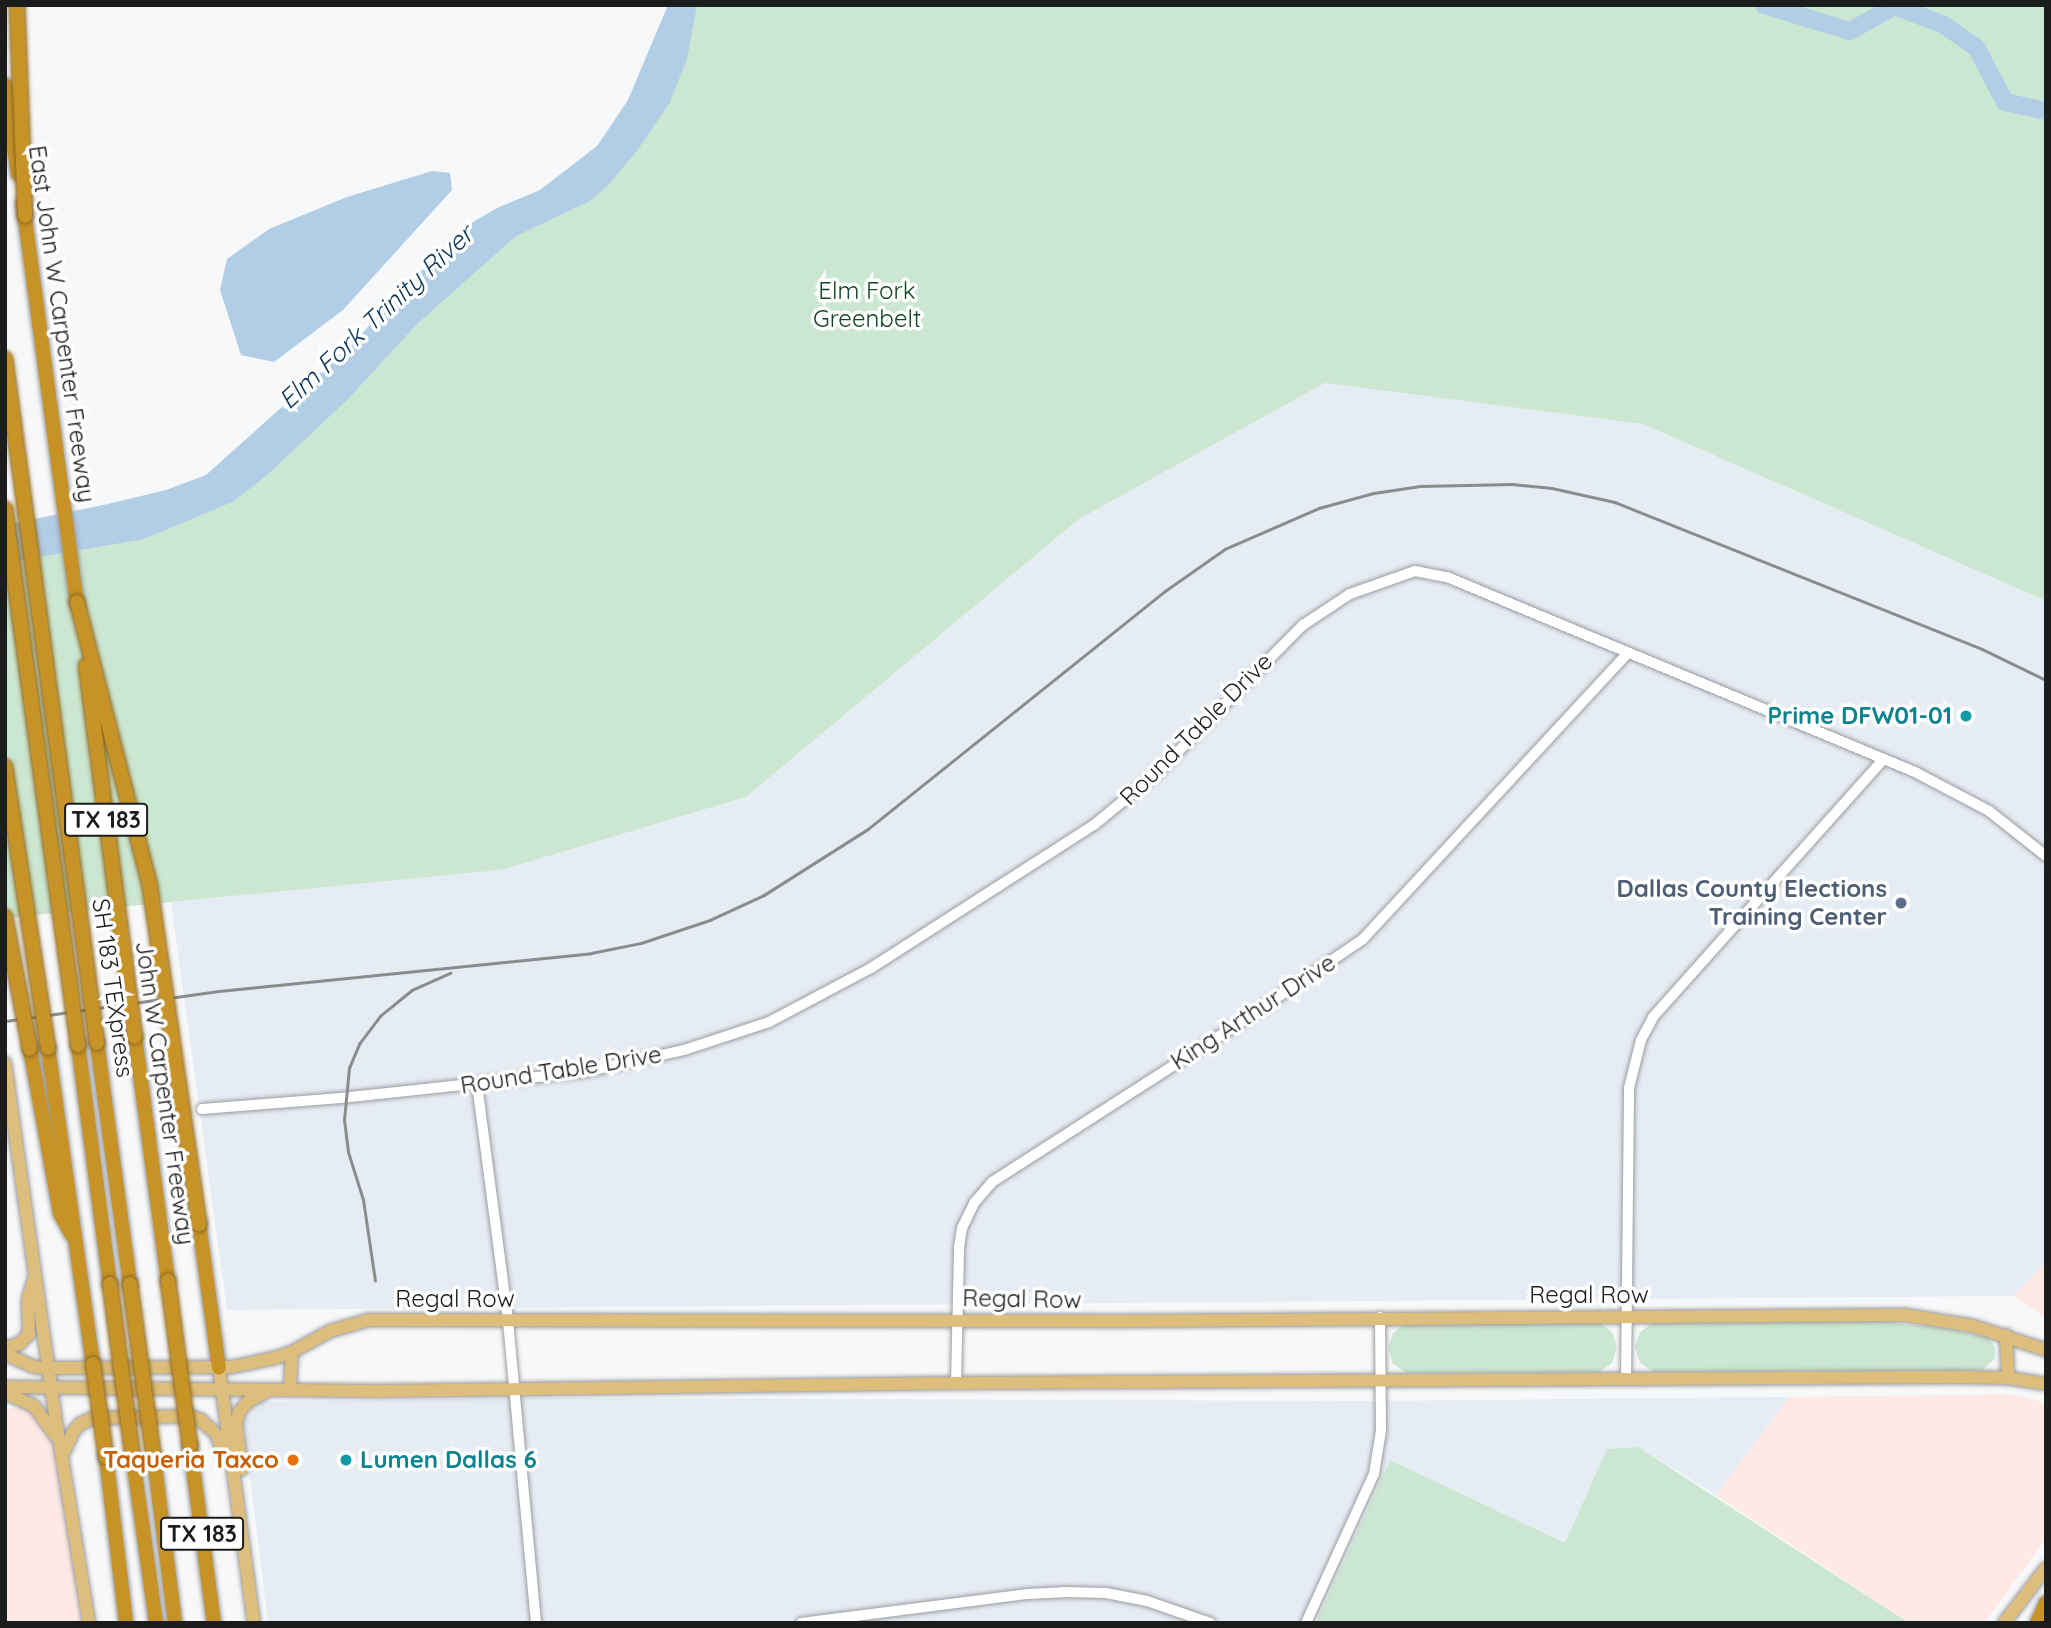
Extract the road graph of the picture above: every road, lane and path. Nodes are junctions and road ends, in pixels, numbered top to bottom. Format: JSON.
{"nodes":[{"id":1,"x":19,"y":5,"type":"edge"},
{"id":2,"x":5,"y":22,"type":"edge"},
{"id":3,"x":5,"y":85,"type":"edge"},
{"id":4,"x":25,"y":216,"type":"junction"},
{"id":5,"x":5,"y":359,"type":"edge"},
{"id":6,"x":5,"y":509,"type":"edge"},
{"id":7,"x":72,"y":569,"type":"joint"},
{"id":8,"x":77,"y":602,"type":"junction"},
{"id":9,"x":1628,"y":653,"type":"junction"},
{"id":10,"x":1884,"y":760,"type":"junction"},
{"id":11,"x":5,"y":767,"type":"edge"},
{"id":12,"x":2046,"y":856,"type":"edge"},
{"id":13,"x":5,"y":917,"type":"edge"},
{"id":14,"x":5,"y":1063,"type":"edge"},
{"id":15,"x":477,"y":1084,"type":"junction"},
{"id":16,"x":202,"y":1109,"type":"dead end"},
{"id":17,"x":76,"y":1250,"type":"junction"},
{"id":18,"x":36,"y":1272,"type":"junction"},
{"id":19,"x":1627,"y":1316,"type":"junction"},
{"id":20,"x":1380,"y":1317,"type":"junction"},
{"id":21,"x":957,"y":1319,"type":"junction"},
{"id":22,"x":508,"y":1321,"type":"junction"},
{"id":23,"x":2006,"y":1335,"type":"junction"},
{"id":24,"x":5,"y":1348,"type":"edge"},
{"id":25,"x":2046,"y":1350,"type":"edge"},
{"id":26,"x":292,"y":1352,"type":"junction"},
{"id":27,"x":5,"y":1354,"type":"edge"},
{"id":28,"x":50,"y":1368,"type":"junction"},
{"id":29,"x":219,"y":1368,"type":"junction"},
{"id":30,"x":2008,"y":1378,"type":"junction"},
{"id":31,"x":1626,"y":1380,"type":"junction"},
{"id":32,"x":1382,"y":1382,"type":"junction"},
{"id":33,"x":956,"y":1383,"type":"junction"},
{"id":34,"x":2046,"y":1384,"type":"edge"},
{"id":35,"x":52,"y":1385,"type":"junction"},
{"id":36,"x":222,"y":1388,"type":"junction"},
{"id":37,"x":273,"y":1388,"type":"junction"},
{"id":38,"x":290,"y":1388,"type":"junction"},
{"id":39,"x":512,"y":1389,"type":"junction"},
{"id":40,"x":5,"y":1390,"type":"edge"},
{"id":41,"x":60,"y":1442,"type":"junction"},
{"id":42,"x":62,"y":1457,"type":"junction"},
{"id":43,"x":236,"y":1493,"type":"junction"},
{"id":44,"x":2046,"y":1568,"type":"edge"},
{"id":45,"x":2046,"y":1603,"type":"edge"},
{"id":46,"x":89,"y":1623,"type":"edge"},
{"id":47,"x":126,"y":1623,"type":"edge"},
{"id":48,"x":156,"y":1623,"type":"edge"},
{"id":49,"x":175,"y":1623,"type":"edge"},
{"id":50,"x":214,"y":1623,"type":"edge"},
{"id":51,"x":254,"y":1623,"type":"edge"},
{"id":52,"x":536,"y":1623,"type":"edge"},
{"id":53,"x":801,"y":1623,"type":"edge"},
{"id":54,"x":1210,"y":1623,"type":"edge"},
{"id":55,"x":1306,"y":1623,"type":"edge"},
{"id":56,"x":2004,"y":1623,"type":"edge"},
{"id":57,"x":2037,"y":1623,"type":"edge"}],
"edges":[{"from":1,"to":2,"type":"main road"},
{"from":1,"to":4,"type":"highway","bridge":true},
{"from":3,"to":4,"type":"highway","name":"East John W Carpenter Freeway","number":"TX 183","bridge":true},
{"from":4,"to":7,"type":"highway","name":"East John W Carpenter Freeway","number":"TX 183"},
{"from":5,"to":49,"type":"highway","name":"SH 183 TEXpress","bridge":true},
{"from":6,"to":48,"type":"highway","name":"SH 183 TEXpress","bridge":true},
{"from":7,"to":8,"type":"highway","name":"John W Carpenter Freeway","number":"TX 183"},
{"from":8,"to":29,"type":"highway","bridge":true},
{"from":8,"to":50,"type":"highway","name":"John W Carpenter Freeway","number":"TX 183","bridge":true},
{"from":9,"to":10,"type":"street","name":"Round Table Drive"},
{"from":9,"to":15,"type":"street","name":"Round Table Drive"},
{"from":9,"to":21,"type":"street","name":"King Arthur Drive"},
{"from":10,"to":12,"type":"street","name":"Round Table Drive"},
{"from":10,"to":19,"type":"street"},
{"from":11,"to":17,"type":"highway","bridge":true},
{"from":13,"to":17,"type":"highway","bridge":true},
{"from":14,"to":18,"type":"main road"},
{"from":15,"to":16,"type":"street","name":"Round Table Drive"},
{"from":15,"to":22,"type":"street"},
{"from":17,"to":47,"type":"highway","bridge":true},
{"from":18,"to":24,"type":"main road"},
{"from":18,"to":28,"type":"main road"},
{"from":19,"to":20,"type":"main road","name":"Regal Row"},
{"from":19,"to":23,"type":"main road","name":"Regal Row"},
{"from":19,"to":31,"type":"street"},
{"from":20,"to":21,"type":"main road","name":"Regal Row"},
{"from":20,"to":32,"type":"street"},
{"from":21,"to":22,"type":"main road","name":"Regal Row"},
{"from":21,"to":33,"type":"street","name":"King Arthur Drive"},
{"from":22,"to":26,"type":"main road","name":"Regal Row"},
{"from":22,"to":39,"type":"street"},
{"from":23,"to":25,"type":"main road","name":"Regal Row"},
{"from":23,"to":30,"type":"main road"},
{"from":26,"to":29,"type":"main road","name":"Regal Row"},
{"from":26,"to":38,"type":"main road"},
{"from":27,"to":28,"type":"main road","name":"Regal Row"},
{"from":28,"to":29,"type":"main road","name":"Regal Row"},
{"from":28,"to":35,"type":"main road"},
{"from":29,"to":36,"type":"main road"},
{"from":30,"to":31,"type":"main road"},
{"from":30,"to":34,"type":"main road"},
{"from":31,"to":32,"type":"main road"},
{"from":32,"to":33,"type":"main road"},
{"from":32,"to":55,"type":"street"},
{"from":33,"to":39,"type":"main road"},
{"from":35,"to":36,"type":"main road"},
{"from":35,"to":40,"type":"main road"},
{"from":35,"to":41,"type":"main road"},
{"from":36,"to":37,"type":"main road"},
{"from":36,"to":43,"type":"main road"},
{"from":37,"to":38,"type":"main road"},
{"from":37,"to":43,"type":"main road"},
{"from":38,"to":39,"type":"main road"},
{"from":39,"to":52,"type":"street"},
{"from":40,"to":41,"type":"main road"},
{"from":41,"to":42,"type":"main road"},
{"from":42,"to":43,"type":"main road"},
{"from":42,"to":46,"type":"main road"},
{"from":43,"to":51,"type":"main road"},
{"from":44,"to":56,"type":"main road"},
{"from":45,"to":57,"type":"highway"},
{"from":53,"to":54,"type":"street"}]}
